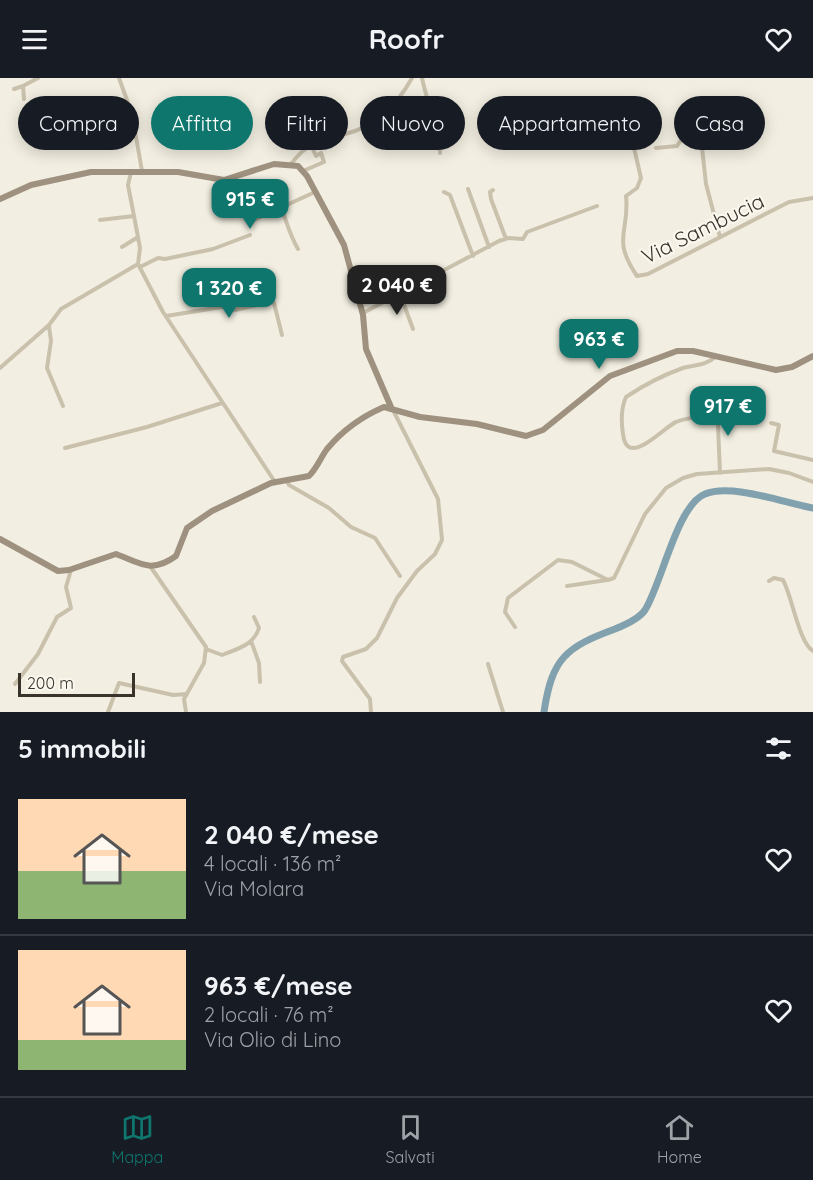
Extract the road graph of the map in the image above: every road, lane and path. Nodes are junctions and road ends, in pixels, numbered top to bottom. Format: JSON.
{"nodes":[{"id":1,"x":38,"y":78,"type":"edge"},
{"id":2,"x":118,"y":78,"type":"edge"},
{"id":3,"x":412,"y":78,"type":"edge"},
{"id":4,"x":422,"y":78,"type":"edge"},
{"id":5,"x":23,"y":86,"type":"junction"},
{"id":6,"x":14,"y":89,"type":"dead end"},
{"id":7,"x":24,"y":96,"type":"edge"},
{"id":8,"x":348,"y":131,"type":"edge"},
{"id":9,"x":662,"y":147,"type":"edge"},
{"id":10,"x":306,"y":150,"type":"edge"},
{"id":11,"x":313,"y":150,"type":"edge"},
{"id":12,"x":634,"y":150,"type":"edge"},
{"id":13,"x":440,"y":153,"type":"dead end"},
{"id":14,"x":291,"y":164,"type":"junction"},
{"id":15,"x":142,"y":171,"type":"junction"},
{"id":16,"x":303,"y":171,"type":"junction"},
{"id":17,"x":131,"y":172,"type":"junction"},
{"id":18,"x":227,"y":179,"type":"junction"},
{"id":19,"x":468,"y":189,"type":"dead end"},
{"id":20,"x":493,"y":190,"type":"dead end"},
{"id":21,"x":315,"y":192,"type":"junction"},
{"id":22,"x":444,"y":192,"type":"dead end"},
{"id":23,"x":277,"y":196,"type":"dead end"},
{"id":24,"x":813,"y":198,"type":"edge"},
{"id":25,"x":0,"y":199,"type":"edge"},
{"id":26,"x":597,"y":206,"type":"dead end"},
{"id":27,"x":282,"y":207,"type":"junction"},
{"id":28,"x":134,"y":216,"type":"junction"},
{"id":29,"x":100,"y":220,"type":"dead end"},
{"id":30,"x":250,"y":235,"type":"dead end"},
{"id":31,"x":138,"y":237,"type":"junction"},
{"id":32,"x":720,"y":237,"type":"junction"},
{"id":33,"x":506,"y":239,"type":"junction"},
{"id":34,"x":122,"y":247,"type":"dead end"},
{"id":35,"x":489,"y":247,"type":"junction"},
{"id":36,"x":298,"y":249,"type":"dead end"},
{"id":37,"x":473,"y":256,"type":"junction"},
{"id":38,"x":139,"y":265,"type":"junction"},
{"id":39,"x":400,"y":294,"type":"junction"},
{"id":40,"x":363,"y":313,"type":"junction"},
{"id":41,"x":165,"y":316,"type":"junction"},
{"id":42,"x":49,"y":325,"type":"junction"},
{"id":43,"x":413,"y":329,"type":"dead end"},
{"id":44,"x":282,"y":335,"type":"dead end"},
{"id":45,"x":716,"y":356,"type":"junction"},
{"id":46,"x":813,"y":356,"type":"edge"},
{"id":47,"x":0,"y":368,"type":"edge"},
{"id":48,"x":222,"y":403,"type":"junction"},
{"id":49,"x":717,"y":403,"type":"dead end"},
{"id":50,"x":63,"y":406,"type":"dead end"},
{"id":51,"x":391,"y":407,"type":"junction"},
{"id":52,"x":718,"y":416,"type":"junction"},
{"id":53,"x":771,"y":423,"type":"dead end"},
{"id":54,"x":65,"y":448,"type":"dead end"},
{"id":55,"x":813,"y":460,"type":"edge"},
{"id":56,"x":720,"y":473,"type":"junction"},
{"id":57,"x":285,"y":480,"type":"junction"},
{"id":58,"x":275,"y":482,"type":"junction"},
{"id":59,"x":813,"y":482,"type":"edge"},
{"id":60,"x":0,"y":539,"type":"edge"},
{"id":61,"x":150,"y":566,"type":"junction"},
{"id":62,"x":71,"y":569,"type":"junction"},
{"id":63,"x":400,"y":576,"type":"dead end"},
{"id":64,"x":608,"y":580,"type":"junction"},
{"id":65,"x":769,"y":581,"type":"dead end"},
{"id":66,"x":567,"y":586,"type":"dead end"},
{"id":67,"x":254,"y":617,"type":"dead end"},
{"id":68,"x":515,"y":627,"type":"dead end"},
{"id":69,"x":251,"y":641,"type":"junction"},
{"id":70,"x":206,"y":649,"type":"junction"},
{"id":71,"x":813,"y":651,"type":"edge"},
{"id":72,"x":488,"y":664,"type":"dead end"},
{"id":73,"x":260,"y":682,"type":"dead end"},
{"id":74,"x":15,"y":684,"type":"dead end"},
{"id":75,"x":187,"y":694,"type":"junction"},
{"id":76,"x":108,"y":712,"type":"edge"},
{"id":77,"x":186,"y":712,"type":"edge"},
{"id":78,"x":371,"y":712,"type":"edge"},
{"id":79,"x":503,"y":712,"type":"edge"}],
"edges":[{"from":1,"to":5,"type":"street"},
{"from":2,"to":15,"type":"street"},
{"from":3,"to":8,"type":"street"},
{"from":4,"to":13,"type":"street"},
{"from":5,"to":6,"type":"street"},
{"from":5,"to":7,"type":"street"},
{"from":9,"to":32,"type":"street"},
{"from":10,"to":14,"type":"street"},
{"from":11,"to":16,"type":"street"},
{"from":12,"to":32,"type":"street","name":"Via Sambucia"},
{"from":14,"to":16,"type":"street"},
{"from":14,"to":18,"type":"street"},
{"from":15,"to":17,"type":"street"},
{"from":15,"to":18,"type":"street"},
{"from":16,"to":21,"type":"street"},
{"from":17,"to":25,"type":"street"},
{"from":17,"to":28,"type":"street"},
{"from":18,"to":27,"type":"street"},
{"from":19,"to":35,"type":"street"},
{"from":20,"to":33,"type":"street"},
{"from":21,"to":27,"type":"street"},
{"from":21,"to":40,"type":"street"},
{"from":22,"to":37,"type":"street"},
{"from":23,"to":27,"type":"street"},
{"from":24,"to":32,"type":"street","name":"Via Sambucia"},
{"from":26,"to":33,"type":"street"},
{"from":27,"to":36,"type":"street"},
{"from":28,"to":29,"type":"street"},
{"from":28,"to":31,"type":"street"},
{"from":30,"to":38,"type":"street"},
{"from":31,"to":34,"type":"street"},
{"from":31,"to":38,"type":"street"},
{"from":33,"to":35,"type":"street"},
{"from":35,"to":37,"type":"street"},
{"from":37,"to":39,"type":"street"},
{"from":38,"to":41,"type":"street"},
{"from":38,"to":42,"type":"street"},
{"from":39,"to":40,"type":"street"},
{"from":39,"to":43,"type":"street"},
{"from":40,"to":51,"type":"street"},
{"from":41,"to":44,"type":"street"},
{"from":41,"to":48,"type":"street"},
{"from":42,"to":47,"type":"street"},
{"from":42,"to":50,"type":"street"},
{"from":45,"to":46,"type":"street"},
{"from":45,"to":51,"type":"street"},
{"from":45,"to":52,"type":"street"},
{"from":48,"to":54,"type":"street"},
{"from":48,"to":58,"type":"street"},
{"from":49,"to":52,"type":"street"},
{"from":51,"to":57,"type":"street"},
{"from":51,"to":78,"type":"street"},
{"from":52,"to":56,"type":"street"},
{"from":53,"to":55,"type":"street"},
{"from":56,"to":59,"type":"street"},
{"from":56,"to":64,"type":"street"},
{"from":57,"to":58,"type":"street"},
{"from":57,"to":63,"type":"street"},
{"from":58,"to":61,"type":"street"},
{"from":60,"to":62,"type":"street"},
{"from":61,"to":62,"type":"street"},
{"from":61,"to":70,"type":"street"},
{"from":62,"to":74,"type":"street"},
{"from":64,"to":66,"type":"street"},
{"from":64,"to":68,"type":"street"},
{"from":65,"to":71,"type":"street"},
{"from":67,"to":69,"type":"street"},
{"from":69,"to":70,"type":"street"},
{"from":69,"to":73,"type":"street"},
{"from":70,"to":75,"type":"street"},
{"from":72,"to":79,"type":"street"},
{"from":75,"to":76,"type":"street"},
{"from":75,"to":77,"type":"street"}]}
